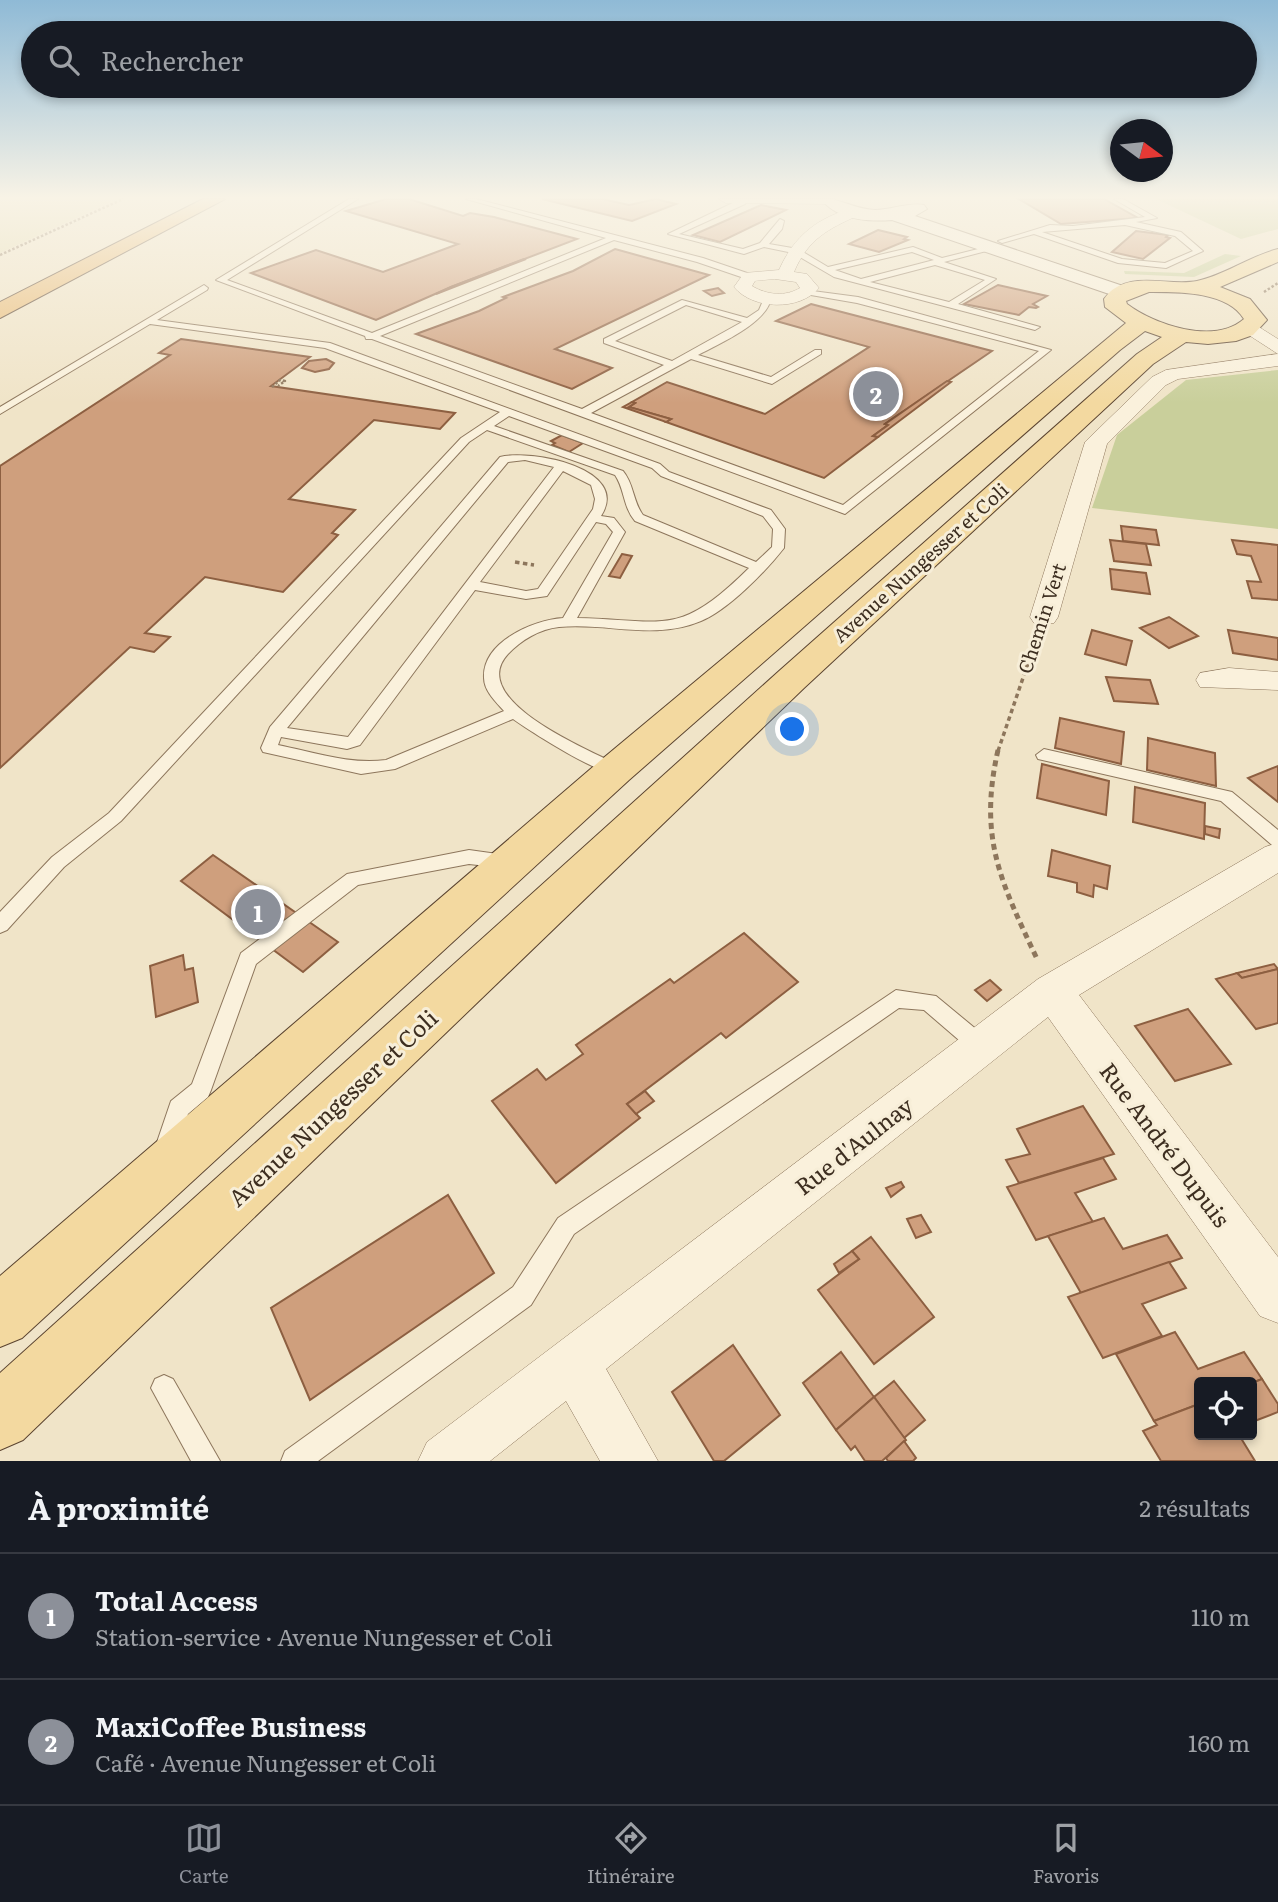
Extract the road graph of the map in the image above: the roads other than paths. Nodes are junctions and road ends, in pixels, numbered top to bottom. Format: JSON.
{"nodes":[{"id":1,"x":85,"y":267,"type":"edge"},
{"id":2,"x":241,"y":267,"type":"edge"},
{"id":3,"x":540,"y":267,"type":"edge"},
{"id":4,"x":721,"y":267,"type":"edge"},
{"id":5,"x":788,"y":267,"type":"edge"},
{"id":6,"x":825,"y":267,"type":"edge"},
{"id":7,"x":838,"y":267,"type":"edge"},
{"id":8,"x":915,"y":267,"type":"edge"},
{"id":9,"x":958,"y":267,"type":"edge"},
{"id":10,"x":1051,"y":267,"type":"edge"},
{"id":11,"x":1249,"y":267,"type":"edge"},
{"id":12,"x":829,"y":269,"type":"junction"},
{"id":13,"x":1278,"y":270,"type":"edge"},
{"id":14,"x":785,"y":274,"type":"junction"},
{"id":15,"x":750,"y":277,"type":"junction"},
{"id":16,"x":861,"y":282,"type":"junction"},
{"id":17,"x":204,"y":288,"type":"dead end"},
{"id":18,"x":1192,"y":288,"type":"junction"},
{"id":19,"x":808,"y":292,"type":"junction"},
{"id":20,"x":768,"y":298,"type":"junction"},
{"id":21,"x":1232,"y":299,"type":"junction"},
{"id":22,"x":1132,"y":301,"type":"junction"},
{"id":23,"x":951,"y":305,"type":"junction"},
{"id":24,"x":0,"y":311,"type":"edge"},
{"id":25,"x":151,"y":321,"type":"junction"},
{"id":26,"x":748,"y":321,"type":"junction"},
{"id":27,"x":1035,"y":327,"type":"dead end"},
{"id":28,"x":1251,"y":328,"type":"junction"},
{"id":29,"x":1201,"y":335,"type":"junction"},
{"id":30,"x":369,"y":337,"type":"junction"},
{"id":31,"x":1278,"y":349,"type":"edge"},
{"id":32,"x":818,"y":352,"type":"dead end"},
{"id":33,"x":691,"y":356,"type":"junction"},
{"id":34,"x":1278,"y":360,"type":"edge"},
{"id":35,"x":673,"y":365,"type":"junction"},
{"id":36,"x":0,"y":411,"type":"edge"},
{"id":37,"x":507,"y":412,"type":"junction"},
{"id":38,"x":581,"y":415,"type":"junction"},
{"id":39,"x":485,"y":426,"type":"junction"},
{"id":40,"x":560,"y":467,"type":"junction"},
{"id":41,"x":593,"y":518,"type":"junction"},
{"id":42,"x":757,"y":567,"type":"junction"},
{"id":43,"x":472,"y":585,"type":"junction"},
{"id":44,"x":1044,"y":617,"type":"road end"},
{"id":45,"x":568,"y":621,"type":"junction"},
{"id":46,"x":1211,"y":680,"type":"dead end"},
{"id":47,"x":1278,"y":681,"type":"edge"},
{"id":48,"x":513,"y":713,"type":"junction"},
{"id":49,"x":276,"y":731,"type":"junction"},
{"id":50,"x":1044,"y":755,"type":"dead end"},
{"id":51,"x":615,"y":771,"type":"junction"},
{"id":52,"x":664,"y":798,"type":"junction"},
{"id":53,"x":1278,"y":840,"type":"edge"},
{"id":54,"x":1278,"y":856,"type":"edge"},
{"id":55,"x":514,"y":862,"type":"junction"},
{"id":56,"x":0,"y":925,"type":"edge"},
{"id":57,"x":1052,"y":991,"type":"junction"},
{"id":58,"x":981,"y":1046,"type":"junction"},
{"id":59,"x":155,"y":1182,"type":"junction"},
{"id":60,"x":1278,"y":1298,"type":"edge"},
{"id":61,"x":0,"y":1317,"type":"edge"},
{"id":62,"x":573,"y":1362,"type":"junction"},
{"id":63,"x":164,"y":1388,"type":"dead end"},
{"id":64,"x":0,"y":1417,"type":"edge"},
{"id":65,"x":205,"y":1461,"type":"edge"},
{"id":66,"x":295,"y":1461,"type":"edge"},
{"id":67,"x":446,"y":1461,"type":"edge"},
{"id":68,"x":630,"y":1461,"type":"edge"}],
"edges":[{"from":1,"to":24,"type":"highway"},
{"from":2,"to":30,"type":"lane"},
{"from":3,"to":30,"type":"lane"},
{"from":4,"to":15,"type":"lane"},
{"from":5,"to":14,"type":"street"},
{"from":6,"to":12,"type":"lane"},
{"from":7,"to":12,"type":"lane"},
{"from":8,"to":16,"type":"lane"},
{"from":9,"to":23,"type":"lane"},
{"from":10,"to":22,"type":"street"},
{"from":11,"to":18,"type":"main road"},
{"from":12,"to":16,"type":"lane"},
{"from":13,"to":21,"type":"main road"},
{"from":14,"to":15,"type":"street"},
{"from":14,"to":19,"type":"street"},
{"from":15,"to":20,"type":"street"},
{"from":16,"to":23,"type":"lane"},
{"from":17,"to":25,"type":"lane"},
{"from":18,"to":21,"type":"main road"},
{"from":18,"to":22,"type":"main road"},
{"from":19,"to":20,"type":"street"},
{"from":19,"to":38,"type":"lane"},
{"from":20,"to":26,"type":"lane"},
{"from":21,"to":28,"type":"main road"},
{"from":22,"to":29,"type":"main road"},
{"from":22,"to":51,"type":"main road","name":"Avenue Nungesser et Coli"},
{"from":23,"to":27,"type":"lane"},
{"from":25,"to":36,"type":"lane"},
{"from":25,"to":37,"type":"lane"},
{"from":26,"to":33,"type":"lane"},
{"from":26,"to":35,"type":"lane"},
{"from":28,"to":29,"type":"main road"},
{"from":28,"to":31,"type":"street"},
{"from":29,"to":31,"type":"street"},
{"from":29,"to":52,"type":"main road","name":"Avenue Nungesser et Coli"},
{"from":30,"to":38,"type":"lane"},
{"from":32,"to":33,"type":"lane"},
{"from":33,"to":35,"type":"lane"},
{"from":34,"to":44,"type":"street","name":"Chemin Vert"},
{"from":35,"to":38,"type":"lane"},
{"from":37,"to":39,"type":"lane"},
{"from":37,"to":42,"type":"lane"},
{"from":39,"to":42,"type":"lane"},
{"from":39,"to":56,"type":"lane"},
{"from":40,"to":41,"type":"lane"},
{"from":40,"to":43,"type":"lane"},
{"from":40,"to":49,"type":"lane"},
{"from":41,"to":43,"type":"lane"},
{"from":41,"to":45,"type":"lane"},
{"from":42,"to":45,"type":"lane"},
{"from":43,"to":49,"type":"lane"},
{"from":45,"to":48,"type":"lane"},
{"from":46,"to":47,"type":"street"},
{"from":48,"to":49,"type":"lane"},
{"from":48,"to":51,"type":"lane"},
{"from":50,"to":53,"type":"lane"},
{"from":51,"to":52,"type":"main road"},
{"from":51,"to":55,"type":"main road","name":"Avenue Nungesser et Coli"},
{"from":52,"to":64,"type":"main road","name":"Avenue Nungesser et Coli"},
{"from":54,"to":57,"type":"street","name":"Rue d'Aulnay"},
{"from":55,"to":59,"type":"main road","name":"Avenue Nungesser et Coli"},
{"from":55,"to":59,"type":"lane"},
{"from":57,"to":58,"type":"street","name":"Rue d'Aulnay"},
{"from":57,"to":60,"type":"street","name":"Rue André Dupuis"},
{"from":58,"to":62,"type":"street","name":"Rue d'Aulnay"},
{"from":58,"to":66,"type":"lane"},
{"from":59,"to":61,"type":"main road","name":"Avenue Nungesser et Coli"},
{"from":62,"to":67,"type":"street","name":"Rue d'Aulnay"},
{"from":62,"to":68,"type":"street"},
{"from":63,"to":65,"type":"lane"}]}
